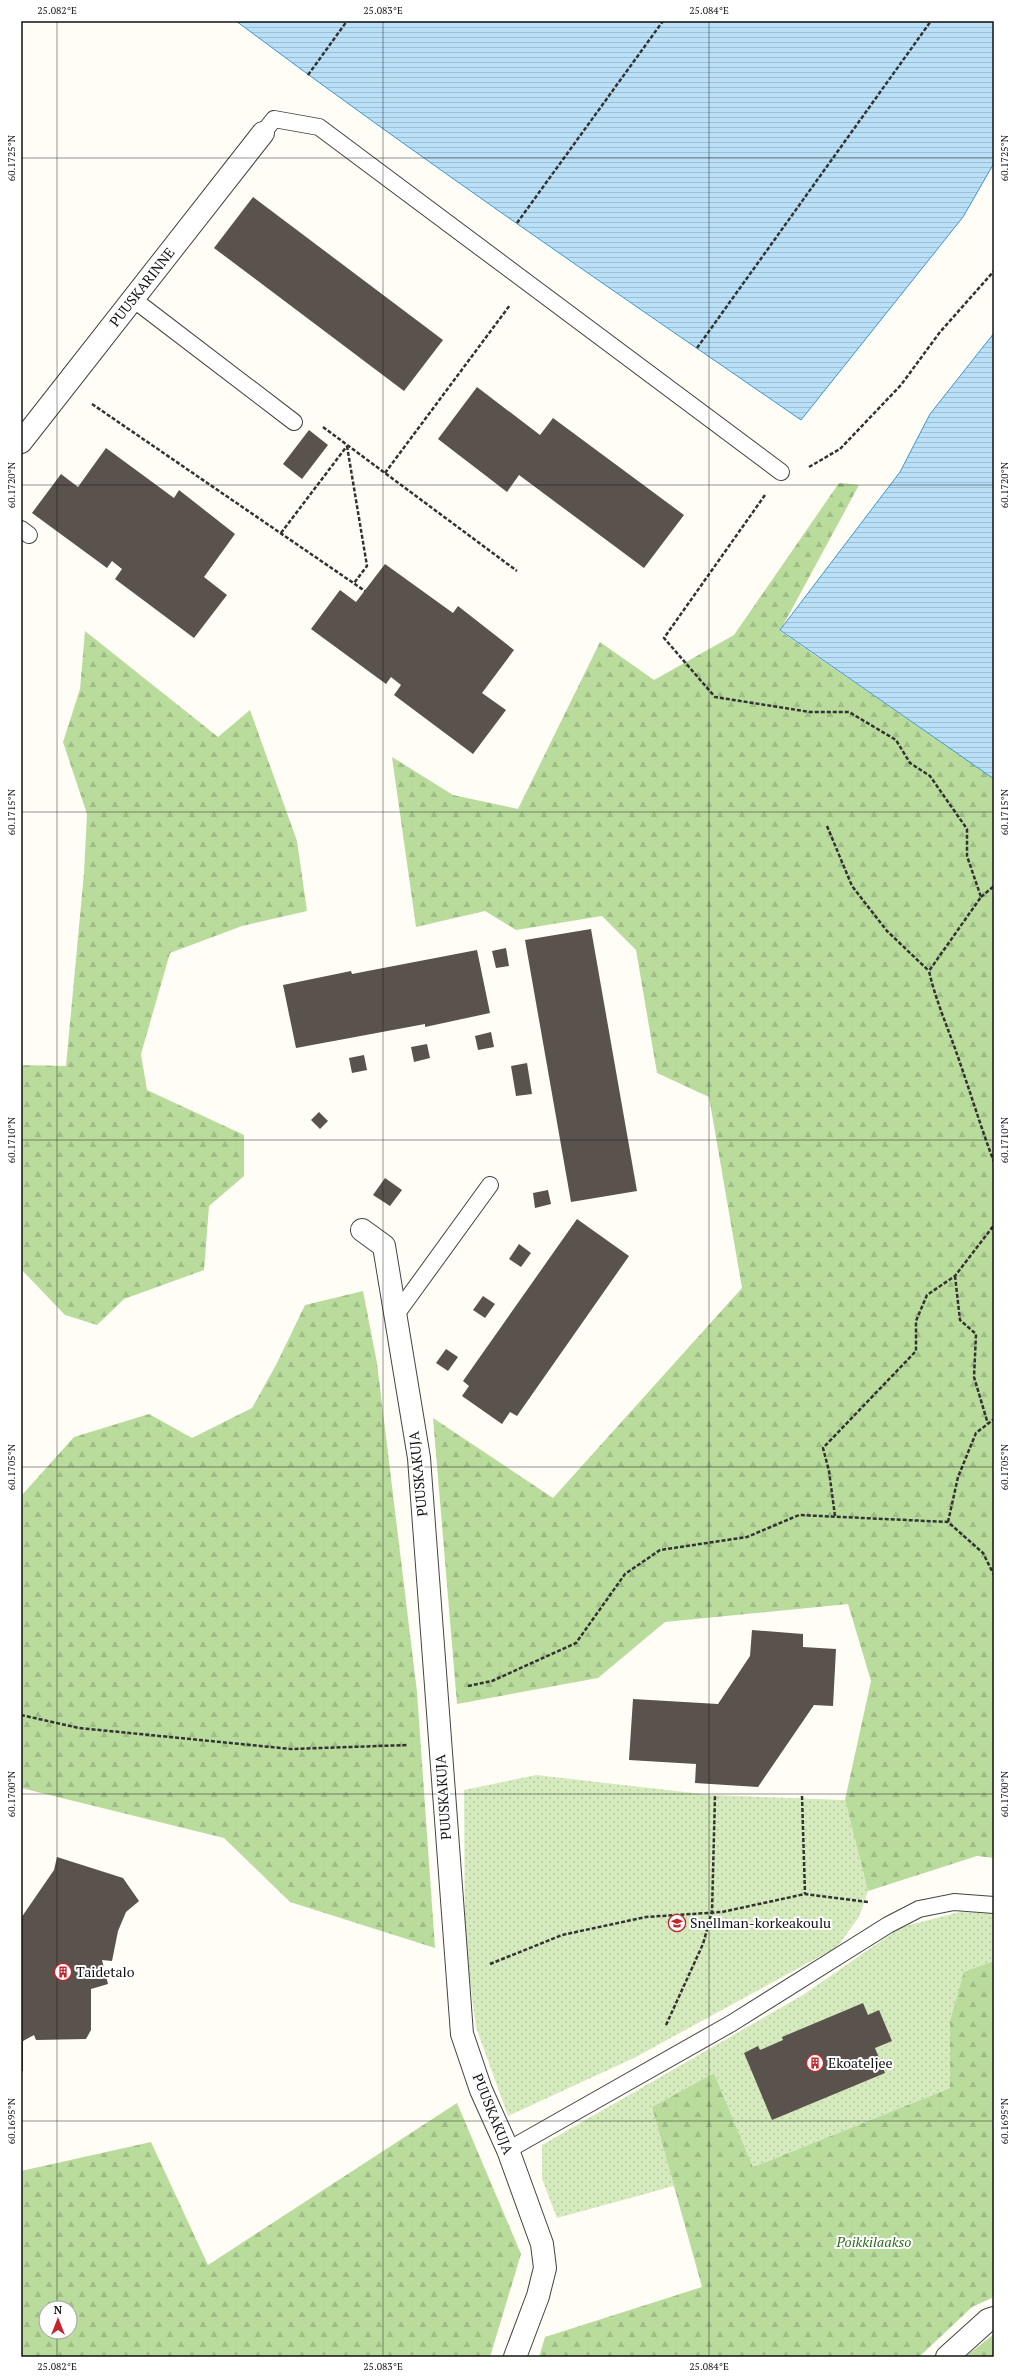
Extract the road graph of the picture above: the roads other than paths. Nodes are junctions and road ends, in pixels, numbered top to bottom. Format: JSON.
{"nodes":[{"id":1,"x":263,"y":133,"type":"joint"},
{"id":2,"x":133,"y":299,"type":"junction"},
{"id":3,"x":294,"y":422,"type":"road end"},
{"id":4,"x":21,"y":442,"type":"edge"},
{"id":5,"x":781,"y":472,"type":"road end"},
{"id":6,"x":490,"y":1185,"type":"dead end"},
{"id":7,"x":362,"y":1230,"type":"dead end"},
{"id":8,"x":395,"y":1316,"type":"junction"},
{"id":9,"x":994,"y":1905,"type":"edge"},
{"id":10,"x":508,"y":2150,"type":"junction"},
{"id":11,"x":994,"y":2318,"type":"edge"},
{"id":12,"x":515,"y":2357,"type":"edge"},
{"id":13,"x":947,"y":2357,"type":"edge"}],
"edges":[{"from":1,"to":2,"type":"street","name":"PUUSKARINNE"},
{"from":1,"to":5,"type":"lane"},
{"from":2,"to":3,"type":"lane"},
{"from":2,"to":4,"type":"street","name":"PUUSKARINNE"},
{"from":6,"to":8,"type":"lane"},
{"from":7,"to":8,"type":"street","name":"PUUSKAKUJA"},
{"from":8,"to":10,"type":"street","name":"PUUSKAKUJA"},
{"from":9,"to":10,"type":"lane"},
{"from":10,"to":12,"type":"street","name":"PUUSKAKUJA"},
{"from":11,"to":13,"type":"street"}]}
